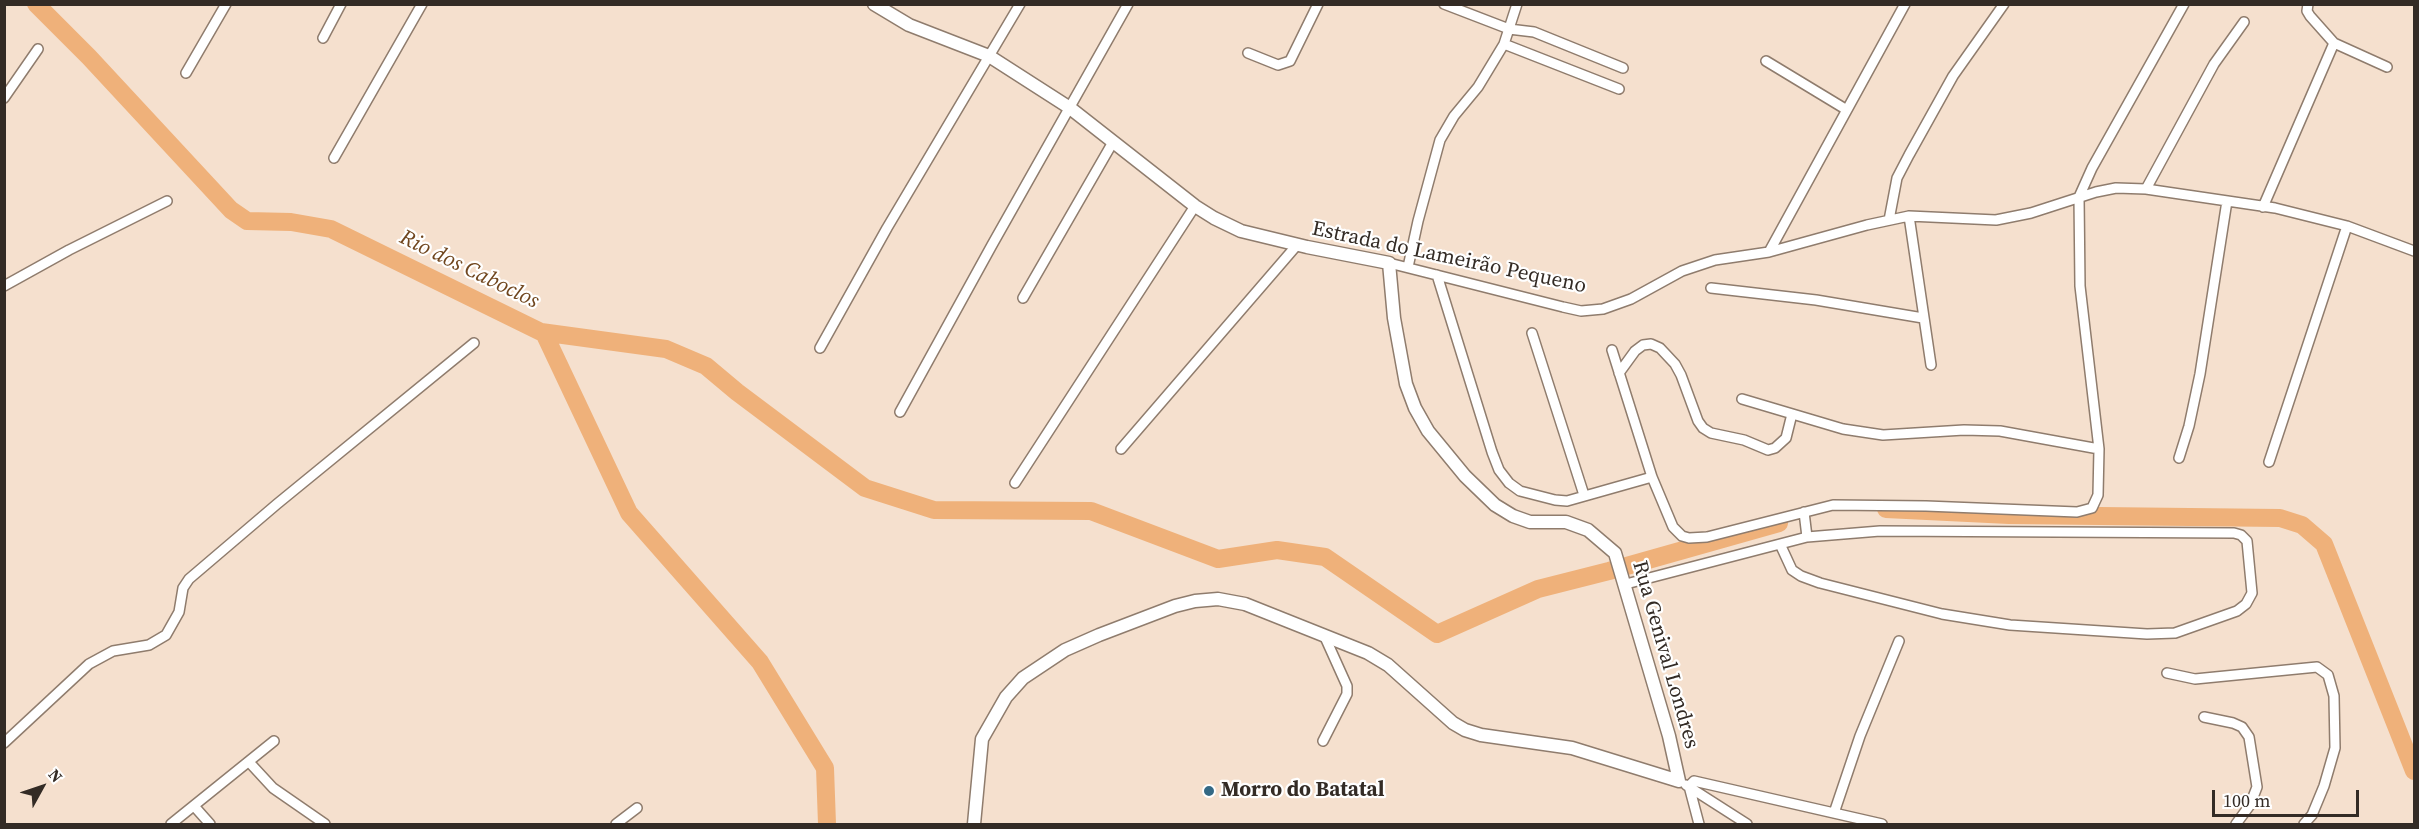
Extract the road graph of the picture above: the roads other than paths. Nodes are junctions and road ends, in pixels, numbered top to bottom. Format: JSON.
{"nodes":[{"id":1,"x":226,"y":4,"type":"edge"},
{"id":2,"x":341,"y":4,"type":"edge"},
{"id":3,"x":422,"y":4,"type":"edge"},
{"id":4,"x":874,"y":4,"type":"edge"},
{"id":5,"x":1020,"y":4,"type":"edge"},
{"id":6,"x":1128,"y":4,"type":"edge"},
{"id":7,"x":1318,"y":4,"type":"edge"},
{"id":8,"x":1444,"y":4,"type":"edge"},
{"id":9,"x":1517,"y":4,"type":"edge"},
{"id":10,"x":1905,"y":4,"type":"edge"},
{"id":11,"x":2004,"y":4,"type":"edge"},
{"id":12,"x":2184,"y":4,"type":"edge"},
{"id":13,"x":2307,"y":4,"type":"edge"},
{"id":14,"x":2244,"y":22,"type":"dead end"},
{"id":15,"x":1509,"y":29,"type":"junction"},
{"id":16,"x":323,"y":38,"type":"dead end"},
{"id":17,"x":1504,"y":44,"type":"junction"},
{"id":18,"x":2334,"y":44,"type":"junction"},
{"id":19,"x":38,"y":49,"type":"dead end"},
{"id":20,"x":1248,"y":53,"type":"dead end"},
{"id":21,"x":989,"y":56,"type":"junction"},
{"id":22,"x":1766,"y":61,"type":"dead end"},
{"id":23,"x":1623,"y":68,"type":"dead end"},
{"id":24,"x":2387,"y":68,"type":"dead end"},
{"id":25,"x":186,"y":74,"type":"dead end"},
{"id":26,"x":1619,"y":89,"type":"dead end"},
{"id":27,"x":4,"y":98,"type":"edge"},
{"id":28,"x":1070,"y":108,"type":"junction"},
{"id":29,"x":1847,"y":110,"type":"junction"},
{"id":30,"x":1113,"y":142,"type":"junction"},
{"id":31,"x":334,"y":158,"type":"dead end"},
{"id":32,"x":2146,"y":189,"type":"junction"},
{"id":33,"x":2079,"y":197,"type":"junction"},
{"id":34,"x":167,"y":201,"type":"dead end"},
{"id":35,"x":2227,"y":201,"type":"junction"},
{"id":36,"x":1195,"y":206,"type":"junction"},
{"id":37,"x":2263,"y":207,"type":"junction"},
{"id":38,"x":1909,"y":216,"type":"junction"},
{"id":39,"x":1889,"y":220,"type":"junction"},
{"id":40,"x":2347,"y":226,"type":"junction"},
{"id":41,"x":1297,"y":245,"type":"junction"},
{"id":42,"x":2415,"y":251,"type":"edge"},
{"id":43,"x":1768,"y":252,"type":"junction"},
{"id":44,"x":1389,"y":263,"type":"junction"},
{"id":45,"x":1408,"y":267,"type":"junction"},
{"id":46,"x":1437,"y":275,"type":"junction"},
{"id":47,"x":4,"y":284,"type":"edge"},
{"id":48,"x":1711,"y":288,"type":"dead end"},
{"id":49,"x":1023,"y":298,"type":"dead end"},
{"id":50,"x":1923,"y":318,"type":"junction"},
{"id":51,"x":1532,"y":333,"type":"dead end"},
{"id":52,"x":474,"y":343,"type":"dead end"},
{"id":53,"x":820,"y":348,"type":"dead end"},
{"id":54,"x":1612,"y":351,"type":"dead end"},
{"id":55,"x":1931,"y":365,"type":"dead end"},
{"id":56,"x":1619,"y":373,"type":"junction"},
{"id":57,"x":1742,"y":399,"type":"dead end"},
{"id":58,"x":900,"y":412,"type":"dead end"},
{"id":59,"x":1792,"y":414,"type":"junction"},
{"id":60,"x":1121,"y":449,"type":"dead end"},
{"id":61,"x":2099,"y":449,"type":"junction"},
{"id":62,"x":2179,"y":458,"type":"dead end"},
{"id":63,"x":2269,"y":462,"type":"dead end"},
{"id":64,"x":1652,"y":477,"type":"junction"},
{"id":65,"x":1016,"y":483,"type":"dead end"},
{"id":66,"x":1584,"y":495,"type":"junction"},
{"id":67,"x":1804,"y":512,"type":"junction"},
{"id":68,"x":1807,"y":537,"type":"junction"},
{"id":69,"x":1780,"y":544,"type":"junction"},
{"id":70,"x":1625,"y":582,"type":"junction"},
{"id":71,"x":1324,"y":635,"type":"junction"},
{"id":72,"x":1899,"y":641,"type":"dead end"},
{"id":73,"x":2167,"y":673,"type":"dead end"},
{"id":74,"x":2204,"y":717,"type":"dead end"},
{"id":75,"x":274,"y":741,"type":"dead end"},
{"id":76,"x":1323,"y":741,"type":"dead end"},
{"id":77,"x":4,"y":743,"type":"edge"},
{"id":78,"x":249,"y":762,"type":"junction"},
{"id":79,"x":1684,"y":783,"type":"junction"},
{"id":80,"x":194,"y":806,"type":"junction"},
{"id":81,"x":637,"y":808,"type":"dead end"},
{"id":82,"x":1834,"y":813,"type":"junction"},
{"id":83,"x":321,"y":823,"type":"edge"},
{"id":84,"x":171,"y":825,"type":"edge"},
{"id":85,"x":210,"y":825,"type":"edge"},
{"id":86,"x":616,"y":825,"type":"edge"},
{"id":87,"x":974,"y":825,"type":"edge"},
{"id":88,"x":1699,"y":825,"type":"edge"},
{"id":89,"x":1747,"y":825,"type":"edge"},
{"id":90,"x":1882,"y":825,"type":"edge"},
{"id":91,"x":2236,"y":825,"type":"edge"},
{"id":92,"x":2304,"y":825,"type":"edge"}],
"edges":[{"from":1,"to":25,"type":"street"},
{"from":2,"to":16,"type":"street"},
{"from":3,"to":31,"type":"street"},
{"from":4,"to":21,"type":"street","name":"Estrada do Lameirão Pequeno"},
{"from":5,"to":21,"type":"street"},
{"from":6,"to":28,"type":"street"},
{"from":7,"to":20,"type":"street"},
{"from":8,"to":15,"type":"street"},
{"from":9,"to":15,"type":"street"},
{"from":10,"to":29,"type":"street"},
{"from":11,"to":39,"type":"street"},
{"from":12,"to":33,"type":"street"},
{"from":13,"to":18,"type":"street"},
{"from":14,"to":32,"type":"street"},
{"from":15,"to":17,"type":"street"},
{"from":15,"to":23,"type":"street"},
{"from":17,"to":26,"type":"street"},
{"from":17,"to":45,"type":"street"},
{"from":18,"to":24,"type":"street"},
{"from":18,"to":37,"type":"street"},
{"from":19,"to":27,"type":"street"},
{"from":21,"to":28,"type":"street","name":"Estrada do Lameirão Pequeno"},
{"from":21,"to":53,"type":"street"},
{"from":22,"to":29,"type":"street"},
{"from":28,"to":30,"type":"street","name":"Estrada do Lameirão Pequeno"},
{"from":28,"to":58,"type":"street"},
{"from":29,"to":43,"type":"street"},
{"from":30,"to":36,"type":"street","name":"Estrada do Lameirão Pequeno"},
{"from":30,"to":49,"type":"street"},
{"from":32,"to":33,"type":"street","name":"Estrada do Lameirão Pequeno"},
{"from":32,"to":35,"type":"street","name":"Estrada do Lameirão Pequeno"},
{"from":33,"to":38,"type":"street","name":"Estrada do Lameirão Pequeno"},
{"from":33,"to":61,"type":"street"},
{"from":34,"to":47,"type":"street"},
{"from":35,"to":37,"type":"street","name":"Estrada do Lameirão Pequeno"},
{"from":35,"to":62,"type":"street"},
{"from":36,"to":41,"type":"street","name":"Estrada do Lameirão Pequeno"},
{"from":36,"to":65,"type":"street"},
{"from":37,"to":40,"type":"street","name":"Estrada do Lameirão Pequeno"},
{"from":38,"to":39,"type":"street","name":"Estrada do Lameirão Pequeno"},
{"from":38,"to":50,"type":"street"},
{"from":39,"to":43,"type":"street","name":"Estrada do Lameirão Pequeno"},
{"from":40,"to":42,"type":"street","name":"Estrada do Lameirão Pequeno"},
{"from":40,"to":63,"type":"street"},
{"from":41,"to":44,"type":"street","name":"Estrada do Lameirão Pequeno"},
{"from":41,"to":60,"type":"street"},
{"from":43,"to":46,"type":"street","name":"Estrada do Lameirão Pequeno"},
{"from":44,"to":45,"type":"street","name":"Estrada do Lameirão Pequeno"},
{"from":44,"to":70,"type":"street","name":"Rua Genival Londres"},
{"from":45,"to":46,"type":"street","name":"Estrada do Lameirão Pequeno"},
{"from":46,"to":66,"type":"street"},
{"from":48,"to":50,"type":"street"},
{"from":50,"to":55,"type":"street"},
{"from":51,"to":66,"type":"street"},
{"from":52,"to":77,"type":"street"},
{"from":54,"to":56,"type":"street"},
{"from":56,"to":59,"type":"street"},
{"from":56,"to":64,"type":"street"},
{"from":57,"to":59,"type":"street"},
{"from":59,"to":61,"type":"street"},
{"from":61,"to":67,"type":"street"},
{"from":64,"to":66,"type":"street"},
{"from":64,"to":67,"type":"street"},
{"from":67,"to":68,"type":"street"},
{"from":68,"to":69,"type":"street"},
{"from":68,"to":69,"type":"street"},
{"from":69,"to":70,"type":"street"},
{"from":70,"to":79,"type":"street","name":"Rua Genival Londres"},
{"from":71,"to":76,"type":"street"},
{"from":71,"to":79,"type":"street"},
{"from":71,"to":87,"type":"street"},
{"from":72,"to":82,"type":"street"},
{"from":73,"to":92,"type":"street"},
{"from":74,"to":91,"type":"street"},
{"from":75,"to":78,"type":"street"},
{"from":78,"to":80,"type":"street"},
{"from":78,"to":83,"type":"street"},
{"from":79,"to":82,"type":"street"},
{"from":79,"to":88,"type":"street"},
{"from":79,"to":89,"type":"street"},
{"from":80,"to":84,"type":"street"},
{"from":80,"to":85,"type":"street"},
{"from":81,"to":86,"type":"street"},
{"from":82,"to":90,"type":"street"}]}
